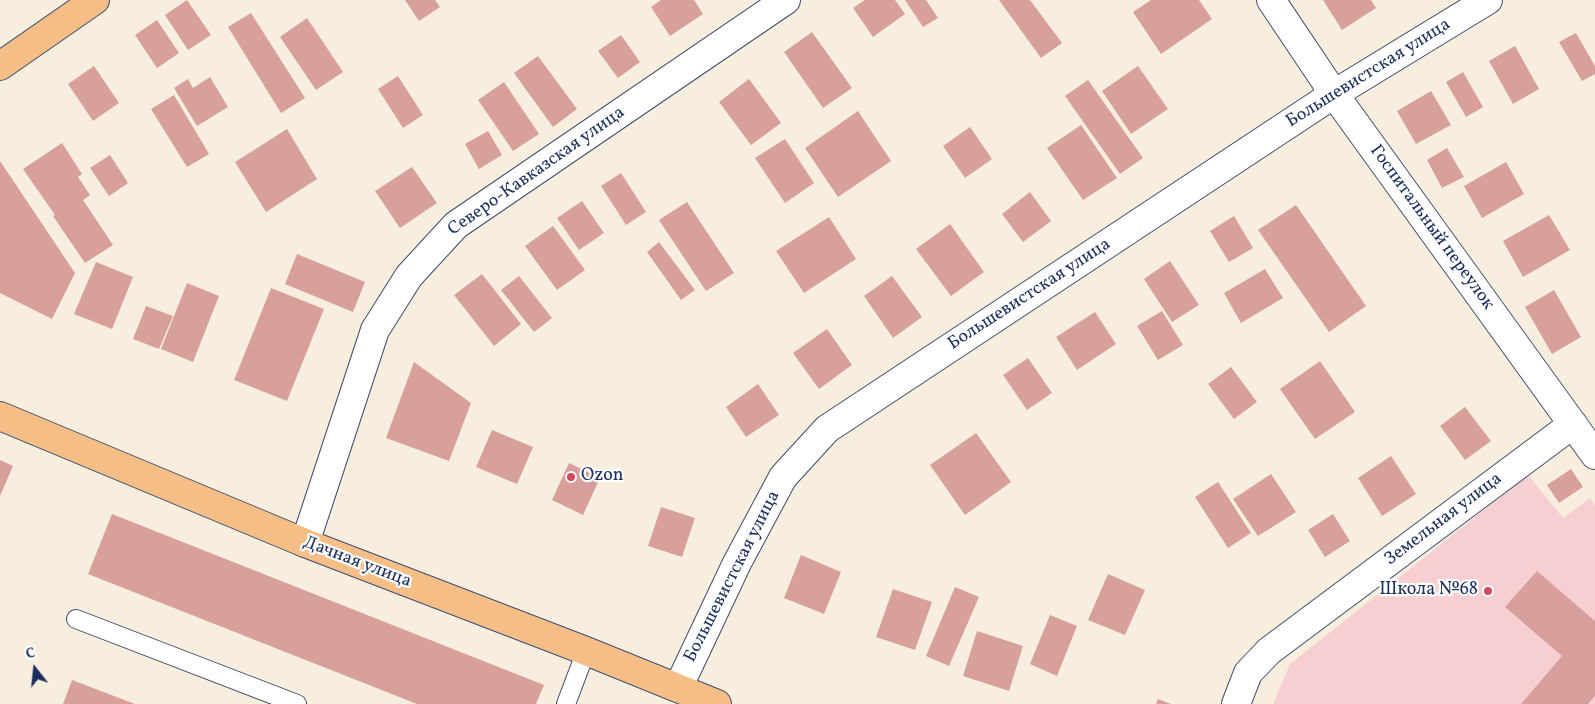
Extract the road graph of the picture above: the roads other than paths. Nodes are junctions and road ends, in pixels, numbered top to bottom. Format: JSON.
{"nodes":[{"id":1,"x":95,"y":0,"type":"edge"},
{"id":2,"x":786,"y":0,"type":"edge"},
{"id":3,"x":1271,"y":0,"type":"edge"},
{"id":4,"x":1488,"y":0,"type":"edge"},
{"id":5,"x":0,"y":66,"type":"edge"},
{"id":6,"x":1334,"y":94,"type":"junction"},
{"id":7,"x":0,"y":416,"type":"edge"},
{"id":8,"x":1588,"y":441,"type":"edge"},
{"id":9,"x":305,"y":543,"type":"junction"},
{"id":10,"x":76,"y":619,"type":"dead end"},
{"id":11,"x":586,"y":651,"type":"junction"},
{"id":12,"x":678,"y":688,"type":"junction"},
{"id":13,"x":297,"y":704,"type":"edge"},
{"id":14,"x":566,"y":704,"type":"edge"},
{"id":15,"x":717,"y":704,"type":"edge"},
{"id":16,"x":1236,"y":704,"type":"edge"}],
"edges":[{"from":1,"to":5,"type":"main road"},
{"from":2,"to":9,"type":"street","name":"Северо-Кавказская улица"},
{"from":3,"to":6,"type":"street","name":"Госпитальный переулок"},
{"from":4,"to":6,"type":"street","name":"Большевистская улица"},
{"from":6,"to":8,"type":"street","name":"Госпитальный переулок"},
{"from":6,"to":12,"type":"street","name":"Большевистская улица"},
{"from":7,"to":9,"type":"main road","name":"Дачная улица"},
{"from":8,"to":16,"type":"street","name":"Земельная улица"},
{"from":9,"to":11,"type":"main road","name":"Дачная улица"},
{"from":10,"to":13,"type":"lane"},
{"from":11,"to":12,"type":"main road","name":"Дачная улица"},
{"from":11,"to":14,"type":"lane"},
{"from":12,"to":15,"type":"main road","name":"Дачная улица"}]}
